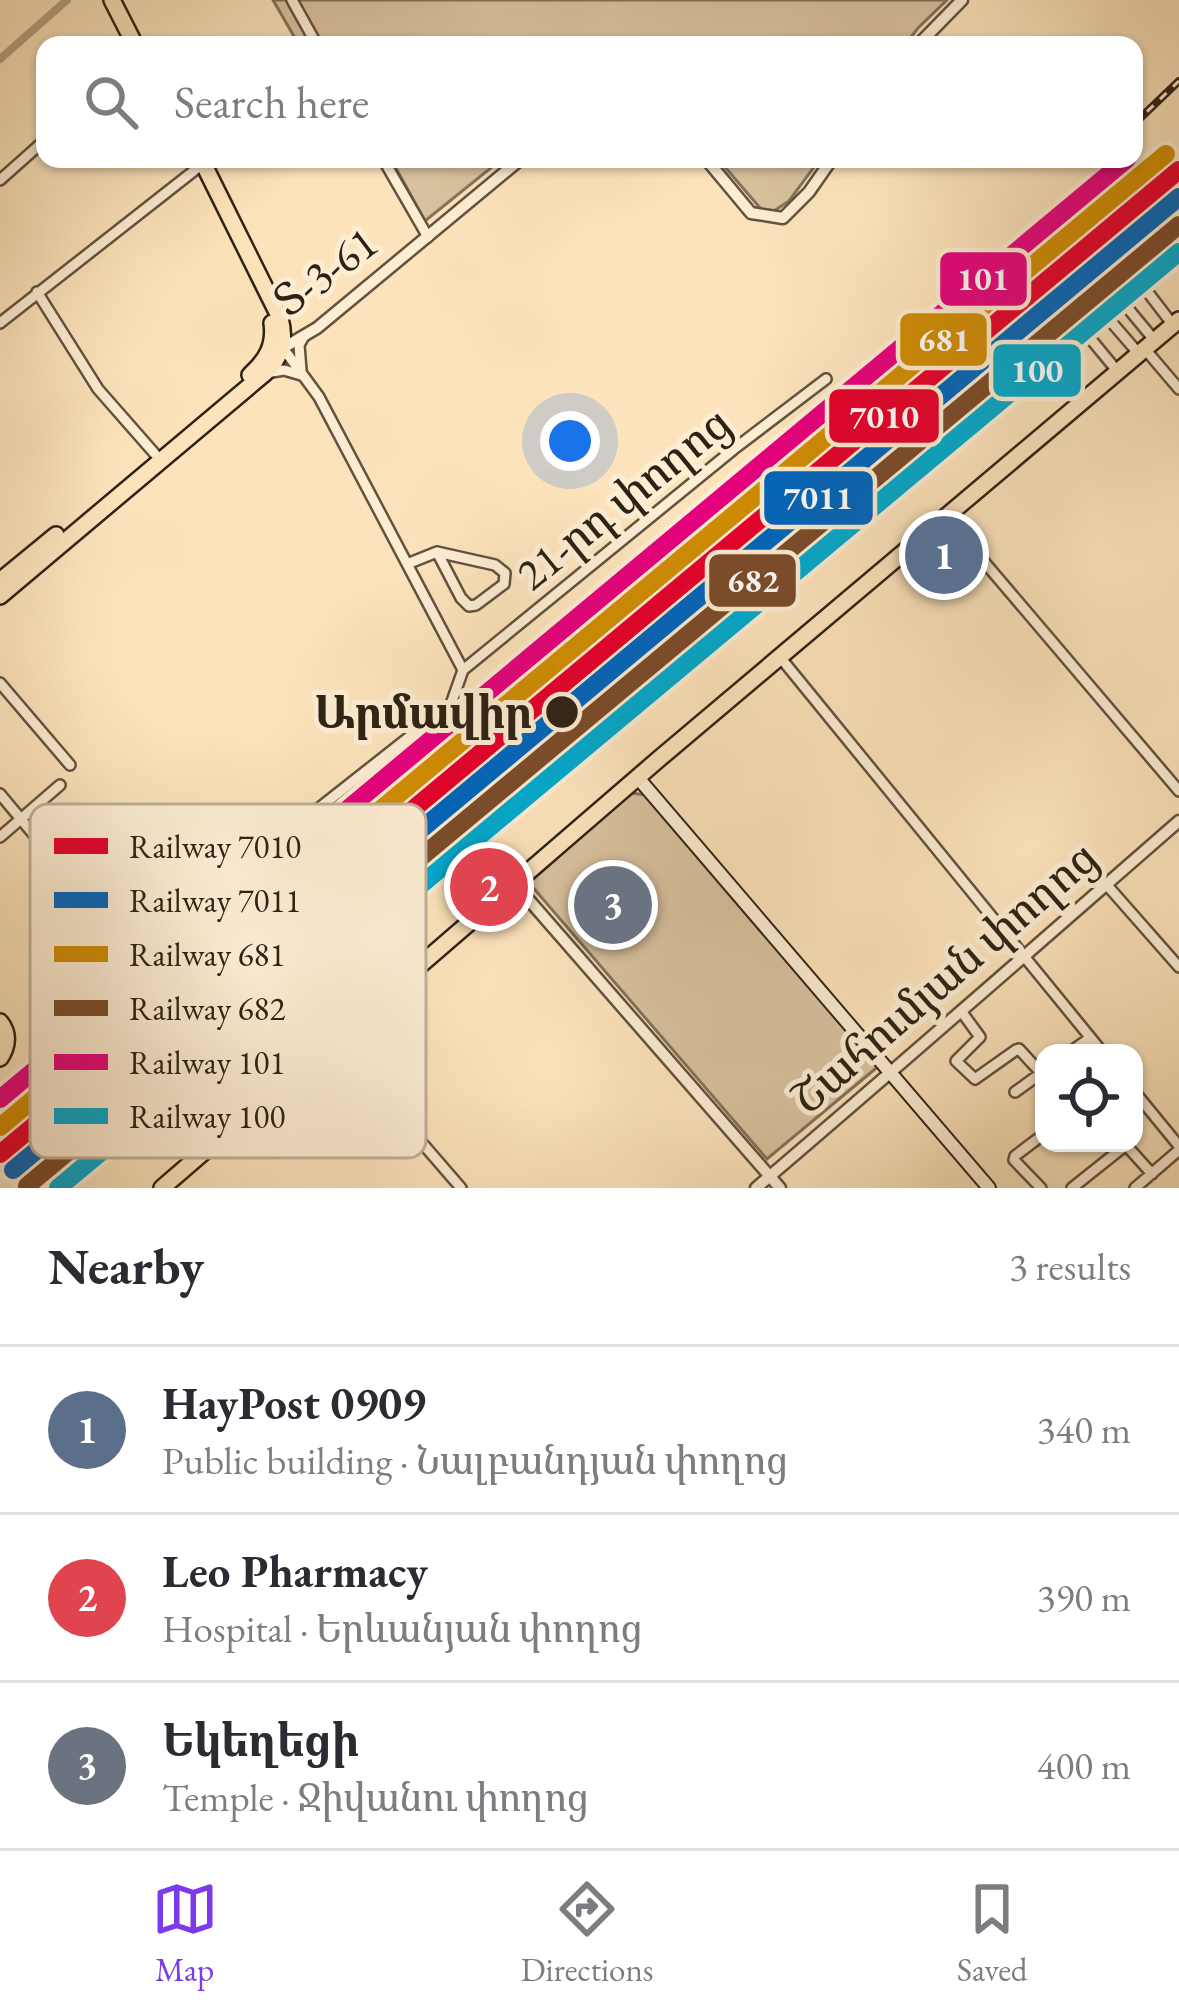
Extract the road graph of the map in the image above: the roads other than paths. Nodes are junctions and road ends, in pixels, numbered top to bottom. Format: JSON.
{"nodes":[{"id":1,"x":112,"y":0,"type":"edge"},
{"id":2,"x":122,"y":0,"type":"edge"},
{"id":3,"x":292,"y":0,"type":"edge"},
{"id":4,"x":962,"y":0,"type":"edge"},
{"id":5,"x":134,"y":36,"type":"edge"},
{"id":6,"x":136,"y":36,"type":"edge"},
{"id":7,"x":311,"y":36,"type":"edge"},
{"id":8,"x":927,"y":36,"type":"edge"},
{"id":9,"x":36,"y":148,"type":"edge"},
{"id":10,"x":190,"y":168,"type":"edge"},
{"id":11,"x":198,"y":168,"type":"edge"},
{"id":12,"x":199,"y":168,"type":"edge"},
{"id":13,"x":388,"y":168,"type":"edge"},
{"id":14,"x":510,"y":168,"type":"edge"},
{"id":15,"x":714,"y":168,"type":"edge"},
{"id":16,"x":826,"y":168,"type":"edge"},
{"id":17,"x":0,"y":180,"type":"edge"},
{"id":18,"x":428,"y":238,"type":"junction"},
{"id":19,"x":1093,"y":265,"type":"junction"},
{"id":20,"x":1075,"y":280,"type":"junction"},
{"id":21,"x":37,"y":292,"type":"junction"},
{"id":22,"x":280,"y":319,"type":"junction"},
{"id":23,"x":0,"y":323,"type":"edge"},
{"id":24,"x":304,"y":336,"type":"junction"},
{"id":25,"x":1163,"y":337,"type":"edge"},
{"id":26,"x":277,"y":347,"type":"junction"},
{"id":27,"x":1118,"y":372,"type":"junction"},
{"id":28,"x":266,"y":373,"type":"junction"},
{"id":29,"x":302,"y":375,"type":"junction"},
{"id":30,"x":826,"y":379,"type":"dead end"},
{"id":31,"x":1179,"y":389,"type":"edge"},
{"id":32,"x":155,"y":454,"type":"junction"},
{"id":33,"x":946,"y":517,"type":"junction"},
{"id":34,"x":74,"y":527,"type":"junction"},
{"id":35,"x":437,"y":552,"type":"junction"},
{"id":36,"x":406,"y":564,"type":"junction"},
{"id":37,"x":0,"y":580,"type":"edge"},
{"id":38,"x":0,"y":596,"type":"edge"},
{"id":39,"x":780,"y":657,"type":"junction"},
{"id":40,"x":463,"y":670,"type":"junction"},
{"id":41,"x":0,"y":683,"type":"edge"},
{"id":42,"x":70,"y":765,"type":"dead end"},
{"id":43,"x":639,"y":778,"type":"junction"},
{"id":44,"x":60,"y":785,"type":"dead end"},
{"id":45,"x":1179,"y":791,"type":"edge"},
{"id":46,"x":0,"y":794,"type":"edge"},
{"id":47,"x":38,"y":804,"type":"edge"},
{"id":48,"x":324,"y":804,"type":"edge"},
{"id":49,"x":30,"y":810,"type":"edge"},
{"id":50,"x":21,"y":818,"type":"junction"},
{"id":51,"x":1179,"y":821,"type":"edge"},
{"id":52,"x":30,"y":829,"type":"edge"},
{"id":53,"x":0,"y":837,"type":"edge"},
{"id":54,"x":514,"y":884,"type":"junction"},
{"id":55,"x":1106,"y":884,"type":"junction"},
{"id":56,"x":1025,"y":958,"type":"junction"},
{"id":57,"x":426,"y":961,"type":"edge"},
{"id":58,"x":1179,"y":967,"type":"edge"},
{"id":59,"x":961,"y":1011,"type":"junction"},
{"id":60,"x":0,"y":1022,"type":"edge"},
{"id":61,"x":1090,"y":1038,"type":"junction"},
{"id":62,"x":1082,"y":1044,"type":"edge"},
{"id":63,"x":1095,"y":1044,"type":"edge"},
{"id":64,"x":1,"y":1056,"type":"edge"},
{"id":65,"x":1035,"y":1064,"type":"edge"},
{"id":66,"x":890,"y":1071,"type":"junction"},
{"id":67,"x":1035,"y":1078,"type":"edge"},
{"id":68,"x":1015,"y":1092,"type":"dead end"},
{"id":69,"x":1143,"y":1102,"type":"edge"},
{"id":70,"x":1035,"y":1141,"type":"edge"},
{"id":71,"x":426,"y":1147,"type":"edge"},
{"id":72,"x":1179,"y":1148,"type":"edge"},
{"id":73,"x":197,"y":1158,"type":"edge"},
{"id":74,"x":1152,"y":1174,"type":"junction"},
{"id":75,"x":770,"y":1176,"type":"junction"},
{"id":76,"x":162,"y":1188,"type":"edge"},
{"id":77,"x":461,"y":1188,"type":"edge"},
{"id":78,"x":756,"y":1188,"type":"edge"},
{"id":79,"x":780,"y":1188,"type":"edge"},
{"id":80,"x":989,"y":1188,"type":"edge"},
{"id":81,"x":1041,"y":1188,"type":"edge"},
{"id":82,"x":1072,"y":1188,"type":"edge"},
{"id":83,"x":1135,"y":1188,"type":"edge"}],
"edges":[{"from":1,"to":5,"type":"highway"},
{"from":2,"to":6,"type":"highway"},
{"from":3,"to":7,"type":"street"},
{"from":4,"to":8,"type":"street"},
{"from":9,"to":17,"type":"street"},
{"from":10,"to":21,"type":"street"},
{"from":11,"to":26,"type":"highway"},
{"from":12,"to":22,"type":"highway"},
{"from":13,"to":18,"type":"street"},
{"from":14,"to":18,"type":"street","name":"Տ-3-61","number":"Տ-3-61"},
{"from":15,"to":16,"type":"street"},
{"from":18,"to":24,"type":"street","name":"Տ-3-61","number":"Տ-3-61"},
{"from":19,"to":20,"type":"street"},
{"from":19,"to":25,"type":"street"},
{"from":19,"to":25,"type":"street"},
{"from":20,"to":25,"type":"street"},
{"from":20,"to":27,"type":"street"},
{"from":21,"to":23,"type":"street"},
{"from":21,"to":32,"type":"street"},
{"from":22,"to":24,"type":"street"},
{"from":22,"to":26,"type":"highway"},
{"from":24,"to":26,"type":"street","name":"Տ-3-61","number":"Տ-3-61"},
{"from":24,"to":29,"type":"street"},
{"from":25,"to":27,"type":"highway"},
{"from":25,"to":31,"type":"street"},
{"from":26,"to":28,"type":"highway"},
{"from":26,"to":29,"type":"street"},
{"from":26,"to":32,"type":"highway"},
{"from":27,"to":33,"type":"highway"},
{"from":28,"to":29,"type":"street"},
{"from":28,"to":34,"type":"highway"},
{"from":29,"to":36,"type":"street"},
{"from":30,"to":40,"type":"street","name":"21-րդ փողոց"},
{"from":32,"to":34,"type":"highway"},
{"from":33,"to":39,"type":"highway"},
{"from":33,"to":45,"type":"street"},
{"from":34,"to":37,"type":"highway"},
{"from":34,"to":38,"type":"highway"},
{"from":35,"to":35,"type":"street"},
{"from":35,"to":36,"type":"street"},
{"from":36,"to":40,"type":"street"},
{"from":39,"to":43,"type":"highway"},
{"from":39,"to":56,"type":"street"},
{"from":40,"to":48,"type":"street","name":"21-րդ փողոց"},
{"from":41,"to":42,"type":"street"},
{"from":43,"to":54,"type":"highway"},
{"from":43,"to":66,"type":"main road"},
{"from":44,"to":47,"type":"street"},
{"from":46,"to":50,"type":"street"},
{"from":49,"to":50,"type":"street"},
{"from":50,"to":52,"type":"street","name":"21-րդ փողոց"},
{"from":50,"to":53,"type":"street"},
{"from":51,"to":55,"type":"street","name":"Շահումյան փողոց"},
{"from":54,"to":57,"type":"highway"},
{"from":54,"to":75,"type":"street"},
{"from":55,"to":56,"type":"street","name":"Շահումյան փողոց"},
{"from":55,"to":58,"type":"street"},
{"from":56,"to":59,"type":"street","name":"Շահումյան փողոց"},
{"from":56,"to":61,"type":"street"},
{"from":59,"to":65,"type":"street"},
{"from":59,"to":66,"type":"street","name":"Շահումյան փողոց"},
{"from":60,"to":64,"type":"highway"},
{"from":61,"to":62,"type":"street"},
{"from":61,"to":63,"type":"street"},
{"from":66,"to":75,"type":"street","name":"Շահումյան փողոց"},
{"from":66,"to":80,"type":"main road"},
{"from":67,"to":68,"type":"street"},
{"from":69,"to":72,"type":"street"},
{"from":70,"to":81,"type":"street"},
{"from":71,"to":77,"type":"street"},
{"from":72,"to":74,"type":"street"},
{"from":73,"to":76,"type":"highway"},
{"from":74,"to":82,"type":"street"},
{"from":74,"to":83,"type":"street"},
{"from":75,"to":78,"type":"street","name":"Շահումյան փողոց"},
{"from":75,"to":79,"type":"street"}]}
